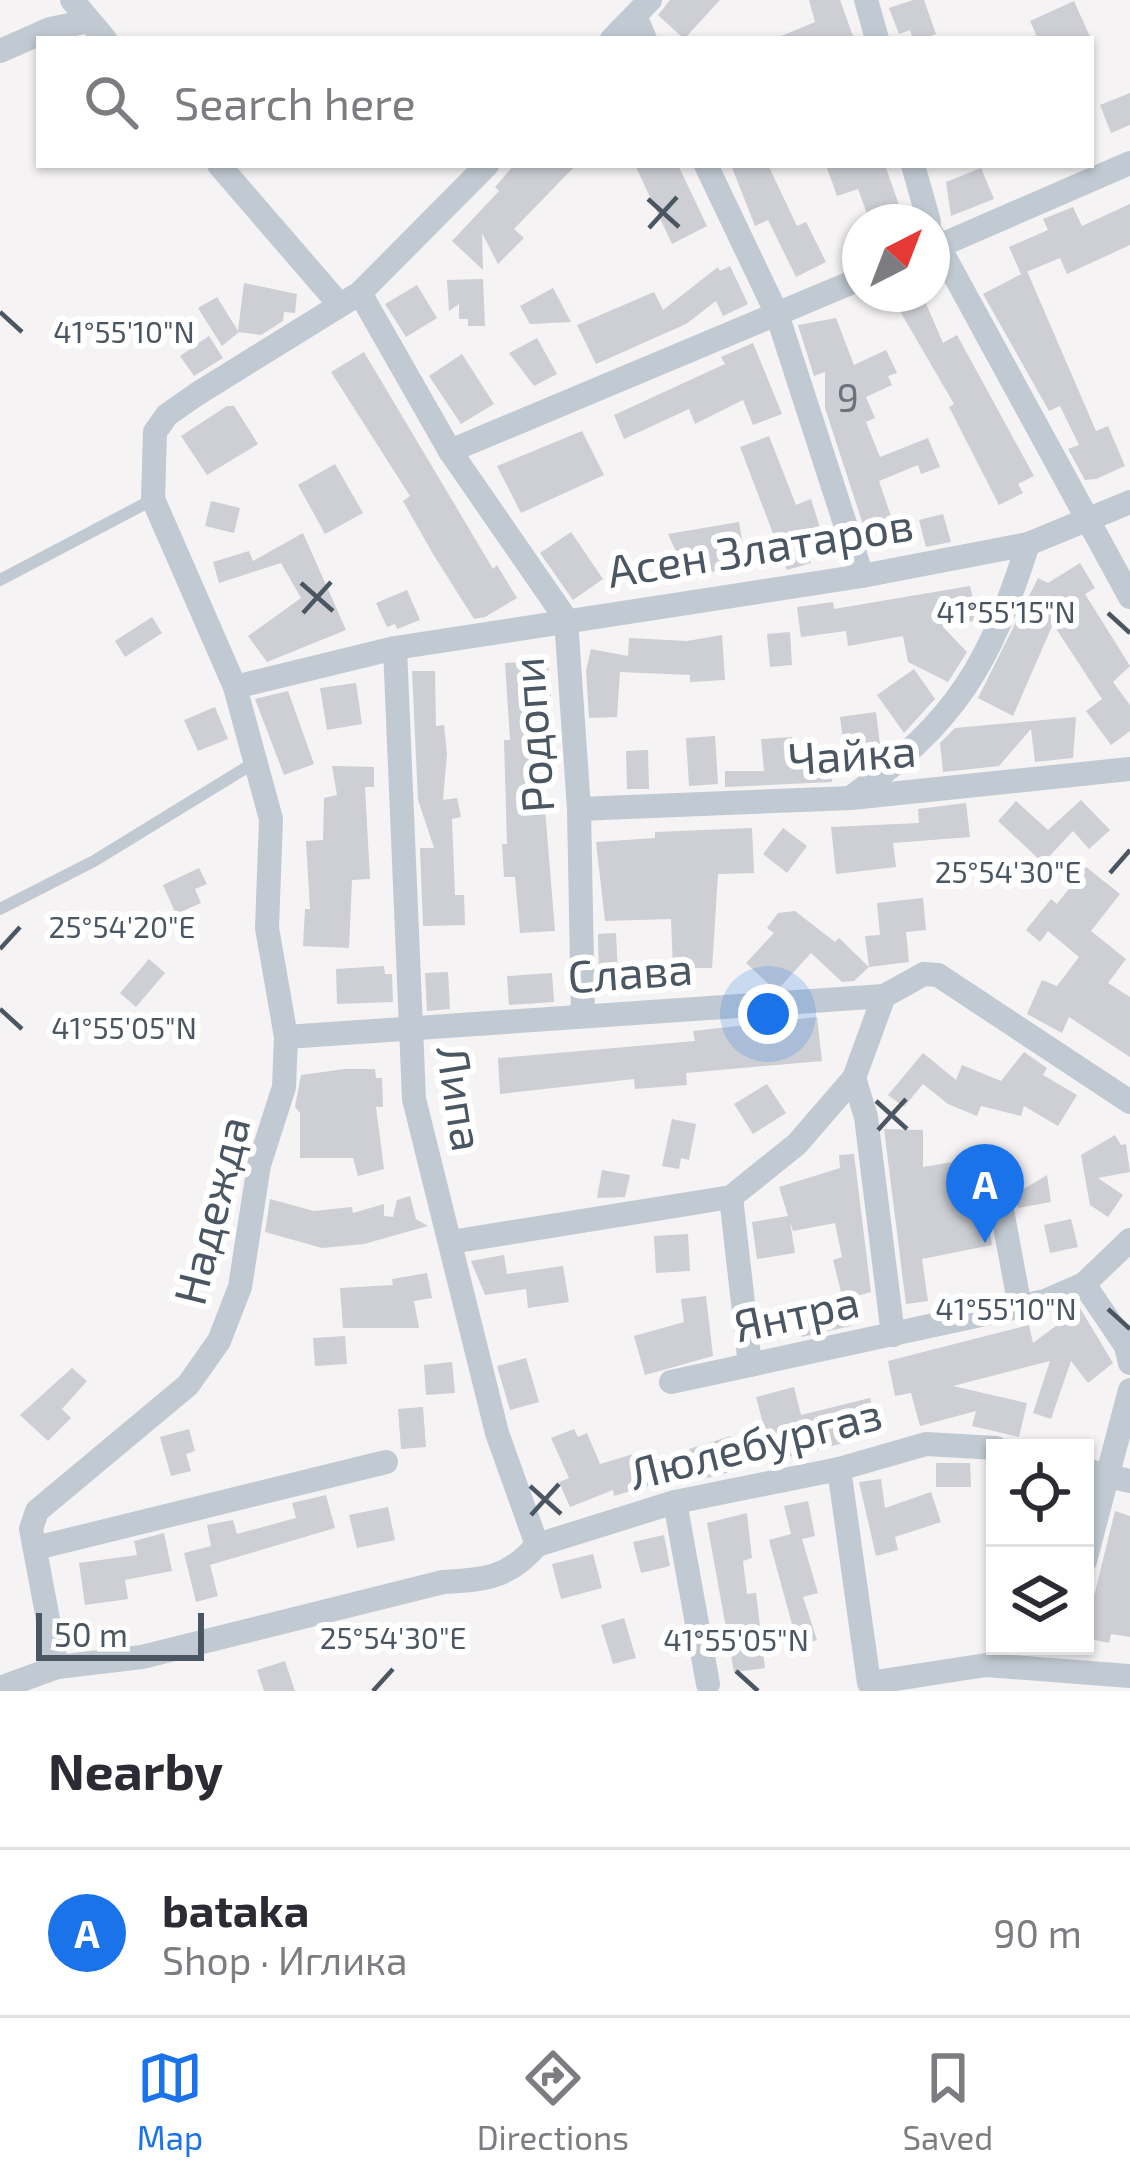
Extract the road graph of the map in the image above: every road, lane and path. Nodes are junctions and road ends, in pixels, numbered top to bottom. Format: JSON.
{"nodes":[{"id":1,"x":71,"y":0,"type":"edge"},
{"id":2,"x":866,"y":0,"type":"edge"},
{"id":3,"x":644,"y":18,"type":"edge"},
{"id":4,"x":97,"y":30,"type":"edge"},
{"id":5,"x":617,"y":36,"type":"edge"},
{"id":6,"x":877,"y":36,"type":"edge"},
{"id":7,"x":0,"y":51,"type":"edge"},
{"id":8,"x":1130,"y":163,"type":"edge"},
{"id":9,"x":222,"y":168,"type":"edge"},
{"id":10,"x":484,"y":168,"type":"edge"},
{"id":11,"x":707,"y":168,"type":"edge"},
{"id":12,"x":914,"y":168,"type":"edge"},
{"id":13,"x":924,"y":204,"type":"edge"},
{"id":14,"x":950,"y":236,"type":"edge"},
{"id":15,"x":950,"y":273,"type":"edge"},
{"id":16,"x":842,"y":287,"type":"edge"},
{"id":17,"x":350,"y":298,"type":"junction"},
{"id":18,"x":777,"y":314,"type":"junction"},
{"id":19,"x":450,"y":452,"type":"junction"},
{"id":20,"x":153,"y":500,"type":"junction"},
{"id":21,"x":1130,"y":502,"type":"edge"},
{"id":22,"x":1091,"y":518,"type":"junction"},
{"id":23,"x":1028,"y":544,"type":"junction"},
{"id":24,"x":862,"y":576,"type":"junction"},
{"id":25,"x":0,"y":580,"type":"edge"},
{"id":26,"x":1130,"y":597,"type":"edge"},
{"id":27,"x":566,"y":619,"type":"junction"},
{"id":28,"x":395,"y":648,"type":"junction"},
{"id":29,"x":235,"y":687,"type":"junction"},
{"id":30,"x":257,"y":761,"type":"junction"},
{"id":31,"x":1130,"y":770,"type":"edge"},
{"id":32,"x":851,"y":798,"type":"junction"},
{"id":33,"x":579,"y":809,"type":"junction"},
{"id":34,"x":0,"y":909,"type":"edge"},
{"id":35,"x":884,"y":996,"type":"junction"},
{"id":36,"x":583,"y":1016,"type":"junction"},
{"id":37,"x":409,"y":1032,"type":"junction"},
{"id":38,"x":286,"y":1036,"type":"junction"},
{"id":39,"x":854,"y":1078,"type":"junction"},
{"id":40,"x":1130,"y":1102,"type":"edge"},
{"id":41,"x":993,"y":1162,"type":"dead end"},
{"id":42,"x":731,"y":1197,"type":"junction"},
{"id":43,"x":1130,"y":1240,"type":"edge"},
{"id":44,"x":451,"y":1241,"type":"junction"},
{"id":45,"x":1084,"y":1284,"type":"junction"},
{"id":46,"x":1020,"y":1307,"type":"junction"},
{"id":47,"x":892,"y":1335,"type":"junction"},
{"id":48,"x":1130,"y":1363,"type":"edge"},
{"id":49,"x":750,"y":1365,"type":"junction"},
{"id":50,"x":671,"y":1382,"type":"dead end"},
{"id":51,"x":1130,"y":1390,"type":"edge"},
{"id":52,"x":986,"y":1447,"type":"edge"},
{"id":53,"x":386,"y":1462,"type":"dead end"},
{"id":54,"x":839,"y":1469,"type":"junction"},
{"id":55,"x":1095,"y":1472,"type":"edge"},
{"id":56,"x":1130,"y":1481,"type":"edge"},
{"id":57,"x":675,"y":1502,"type":"junction"},
{"id":58,"x":537,"y":1545,"type":"junction"},
{"id":59,"x":1087,"y":1547,"type":"edge"},
{"id":60,"x":36,"y":1548,"type":"junction"},
{"id":61,"x":1064,"y":1655,"type":"edge"},
{"id":62,"x":57,"y":1666,"type":"junction"},
{"id":63,"x":1059,"y":1672,"type":"junction"},
{"id":64,"x":1130,"y":1676,"type":"edge"},
{"id":65,"x":709,"y":1684,"type":"dead end"},
{"id":66,"x":0,"y":1688,"type":"edge"}],
"edges":[{"from":1,"to":4,"type":"street"},
{"from":2,"to":6,"type":"street"},
{"from":3,"to":5,"type":"street"},
{"from":4,"to":7,"type":"street"},
{"from":8,"to":14,"type":"street"},
{"from":9,"to":17,"type":"street","name":"Родопи"},
{"from":10,"to":17,"type":"street"},
{"from":11,"to":18,"type":"street"},
{"from":12,"to":13,"type":"street"},
{"from":15,"to":22,"type":"street"},
{"from":16,"to":18,"type":"street"},
{"from":17,"to":19,"type":"street","name":"Родопи"},
{"from":17,"to":20,"type":"street"},
{"from":18,"to":19,"type":"street"},
{"from":18,"to":24,"type":"street"},
{"from":19,"to":27,"type":"street","name":"Родопи"},
{"from":20,"to":25,"type":"lane"},
{"from":20,"to":29,"type":"street","name":"Надежда"},
{"from":21,"to":22,"type":"street","name":"Асен Златаров"},
{"from":22,"to":23,"type":"street","name":"Асен Златаров"},
{"from":22,"to":26,"type":"street"},
{"from":23,"to":24,"type":"street","name":"Асен Златаров"},
{"from":23,"to":32,"type":"street"},
{"from":24,"to":27,"type":"street","name":"Асен Златаров"},
{"from":27,"to":28,"type":"street","name":"Асен Златаров"},
{"from":27,"to":33,"type":"street","name":"Родопи"},
{"from":28,"to":29,"type":"street","name":"Асен Златаров"},
{"from":28,"to":37,"type":"street","name":"Липа"},
{"from":29,"to":30,"type":"street","name":"Надежда"},
{"from":30,"to":34,"type":"lane"},
{"from":30,"to":38,"type":"street","name":"Надежда"},
{"from":31,"to":32,"type":"street","name":"Чайка"},
{"from":32,"to":33,"type":"street","name":"Чайка"},
{"from":33,"to":36,"type":"street","name":"Родопи"},
{"from":35,"to":36,"type":"street","name":"Слава"},
{"from":35,"to":39,"type":"street"},
{"from":35,"to":40,"type":"street","name":"Слава"},
{"from":36,"to":37,"type":"street","name":"Слава"},
{"from":37,"to":38,"type":"street","name":"Слава"},
{"from":37,"to":44,"type":"street","name":"Липа"},
{"from":38,"to":60,"type":"street","name":"Надежда"},
{"from":39,"to":42,"type":"street"},
{"from":39,"to":47,"type":"street"},
{"from":41,"to":46,"type":"street"},
{"from":42,"to":44,"type":"street"},
{"from":42,"to":49,"type":"street"},
{"from":43,"to":45,"type":"street","name":"Янтра"},
{"from":44,"to":58,"type":"street","name":"Липа"},
{"from":45,"to":46,"type":"street","name":"Янтра"},
{"from":45,"to":48,"type":"street"},
{"from":46,"to":47,"type":"street","name":"Янтра"},
{"from":47,"to":49,"type":"street","name":"Янтра"},
{"from":49,"to":50,"type":"street","name":"Янтра"},
{"from":51,"to":55,"type":"street"},
{"from":52,"to":54,"type":"street","name":"Люлебургаз"},
{"from":53,"to":60,"type":"street"},
{"from":54,"to":57,"type":"street","name":"Люлебургаз"},
{"from":54,"to":63,"type":"street"},
{"from":55,"to":56,"type":"street"},
{"from":55,"to":59,"type":"street"},
{"from":57,"to":58,"type":"street","name":"Люлебургаз"},
{"from":57,"to":65,"type":"street"},
{"from":58,"to":62,"type":"street"},
{"from":60,"to":62,"type":"street","name":"Надежда"},
{"from":61,"to":63,"type":"street"},
{"from":62,"to":66,"type":"street"},
{"from":63,"to":64,"type":"street"}]}
